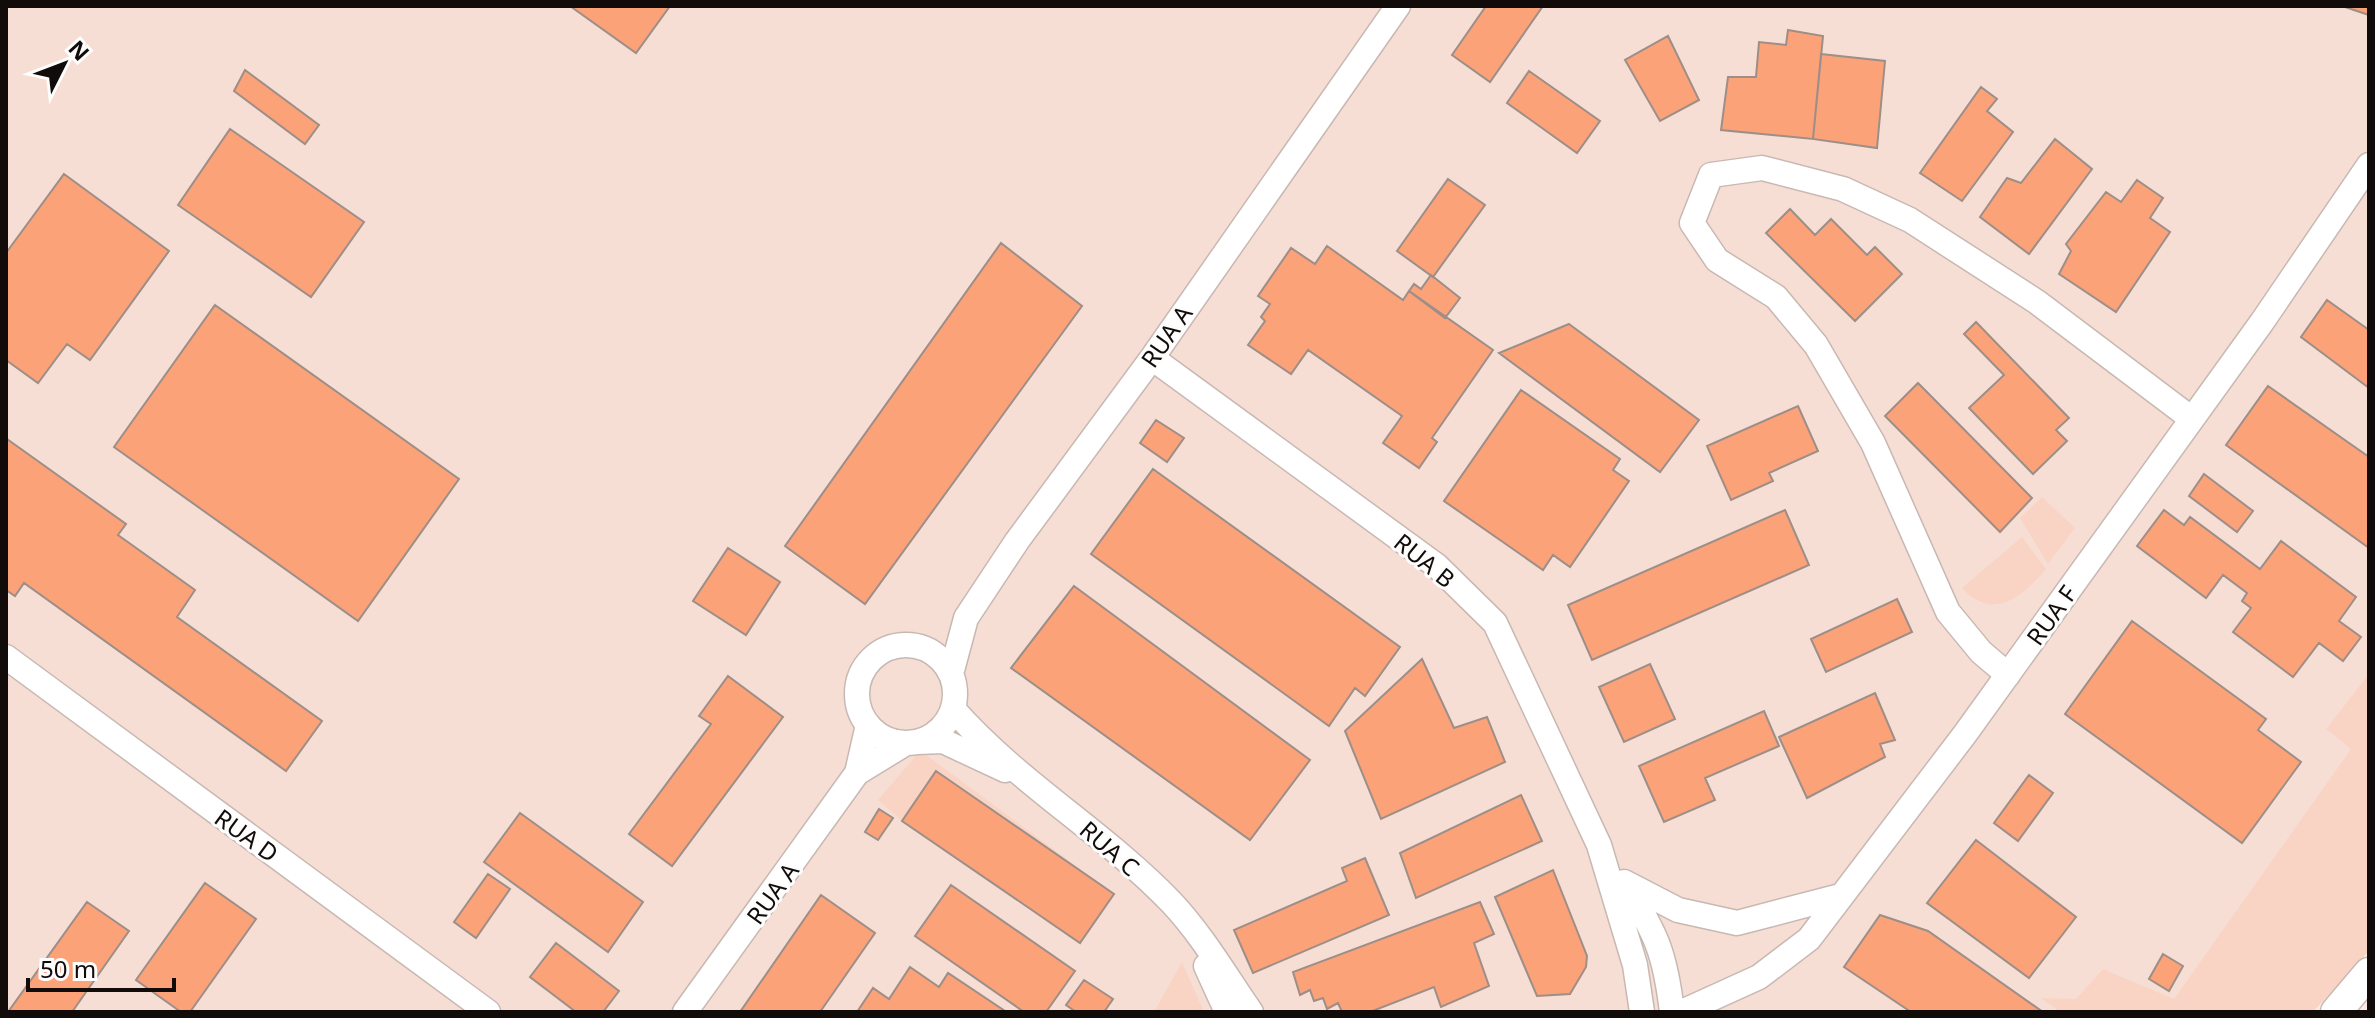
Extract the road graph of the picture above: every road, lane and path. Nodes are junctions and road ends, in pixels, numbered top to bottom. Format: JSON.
{"nodes":[{"id":1,"x":1398,"y":6,"type":"edge"},
{"id":2,"x":2369,"y":165,"type":"edge"},
{"id":3,"x":1152,"y":358,"type":"junction"},
{"id":4,"x":2192,"y":419,"type":"junction"},
{"id":5,"x":966,"y":618,"type":"junction"},
{"id":6,"x":922,"y":648,"type":"junction"},
{"id":7,"x":6,"y":657,"type":"edge"},
{"id":8,"x":951,"y":674,"type":"junction"},
{"id":9,"x":2008,"y":675,"type":"junction"},
{"id":10,"x":953,"y":709,"type":"junction"},
{"id":11,"x":868,"y":725,"type":"junction"},
{"id":12,"x":912,"y":743,"type":"junction"},
{"id":13,"x":857,"y":773,"type":"junction"},
{"id":14,"x":1022,"y":778,"type":"junction"},
{"id":15,"x":1599,"y":845,"type":"junction"},
{"id":16,"x":1624,"y":882,"type":"junction"},
{"id":17,"x":1840,"y":896,"type":"junction"},
{"id":18,"x":1189,"y":927,"type":"junction"},
{"id":19,"x":2369,"y":973,"type":"edge"},
{"id":20,"x":2369,"y":986,"type":"edge"},
{"id":21,"x":488,"y":1012,"type":"edge"},
{"id":22,"x":685,"y":1012,"type":"edge"},
{"id":23,"x":1227,"y":1012,"type":"edge"},
{"id":24,"x":1251,"y":1012,"type":"edge"},
{"id":25,"x":1642,"y":1012,"type":"edge"},
{"id":26,"x":1672,"y":1012,"type":"edge"},
{"id":27,"x":1682,"y":1012,"type":"edge"},
{"id":28,"x":2336,"y":1012,"type":"edge"},
{"id":29,"x":2350,"y":1012,"type":"edge"}],
"edges":[{"from":1,"to":3,"type":"street","name":"RUA A"},
{"from":2,"to":4,"type":"street","name":"RUA F"},
{"from":3,"to":5,"type":"street","name":"RUA A"},
{"from":3,"to":15,"type":"street","name":"RUA B"},
{"from":4,"to":9,"type":"street","name":"RUA F"},
{"from":4,"to":9,"type":"street"},
{"from":5,"to":6,"type":"street"},
{"from":5,"to":8,"type":"street","name":"RUA A"},
{"from":6,"to":8,"type":"street"},
{"from":6,"to":11,"type":"street"},
{"from":7,"to":21,"type":"street","name":"RUA D"},
{"from":8,"to":10,"type":"street"},
{"from":9,"to":17,"type":"street","name":"RUA F"},
{"from":10,"to":12,"type":"street"},
{"from":10,"to":14,"type":"street","name":"RUA C"},
{"from":11,"to":12,"type":"street"},
{"from":11,"to":13,"type":"street","name":"RUA A"},
{"from":12,"to":13,"type":"street","name":"RUA A"},
{"from":12,"to":14,"type":"street","name":"RUA C"},
{"from":13,"to":22,"type":"street","name":"RUA A"},
{"from":14,"to":18,"type":"street","name":"RUA C"},
{"from":15,"to":16,"type":"street","name":"RUA B"},
{"from":15,"to":25,"type":"street","name":"RUA B"},
{"from":16,"to":17,"type":"street","name":"RUA B"},
{"from":16,"to":26,"type":"street","name":"RUA B"},
{"from":17,"to":27,"type":"street","name":"RUA F"},
{"from":18,"to":23,"type":"street","name":"RUA C"},
{"from":18,"to":24,"type":"street","name":"RUA C"},
{"from":19,"to":28,"type":"main road"},
{"from":20,"to":29,"type":"main road"}]}
